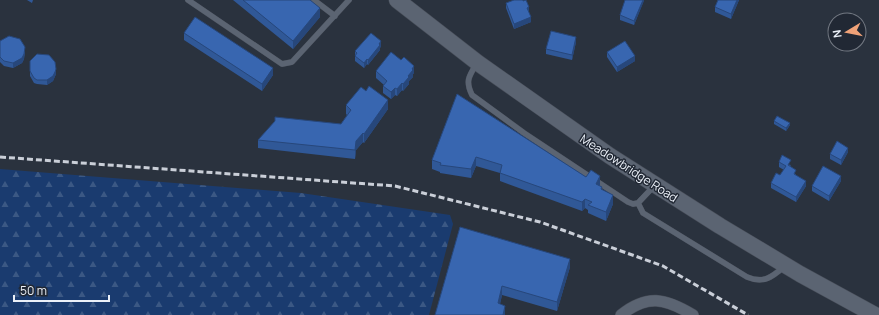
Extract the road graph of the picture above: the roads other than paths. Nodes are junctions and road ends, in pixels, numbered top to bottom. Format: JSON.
{"nodes":[{"id":1,"x":188,"y":0,"type":"edge"},
{"id":2,"x":314,"y":0,"type":"edge"},
{"id":3,"x":348,"y":0,"type":"edge"},
{"id":4,"x":397,"y":0,"type":"edge"},
{"id":5,"x":335,"y":16,"type":"junction"},
{"id":6,"x":478,"y":63,"type":"junction"},
{"id":7,"x":655,"y":185,"type":"junction"},
{"id":8,"x":638,"y":203,"type":"junction"},
{"id":9,"x":785,"y":266,"type":"junction"},
{"id":10,"x":620,"y":315,"type":"edge"},
{"id":11,"x":692,"y":315,"type":"edge"},
{"id":12,"x":875,"y":315,"type":"edge"}],
"edges":[{"from":1,"to":5,"type":"lane"},
{"from":2,"to":5,"type":"lane"},
{"from":3,"to":5,"type":"lane"},
{"from":4,"to":6,"type":"main road","name":"Meadowbridge Road"},
{"from":6,"to":7,"type":"main road","name":"Meadowbridge Road"},
{"from":6,"to":8,"type":"lane"},
{"from":7,"to":8,"type":"lane"},
{"from":7,"to":9,"type":"main road","name":"Meadowbridge Road"},
{"from":8,"to":9,"type":"lane"},
{"from":9,"to":12,"type":"main road","name":"Meadowbridge Road"},
{"from":10,"to":11,"type":"street"}]}
